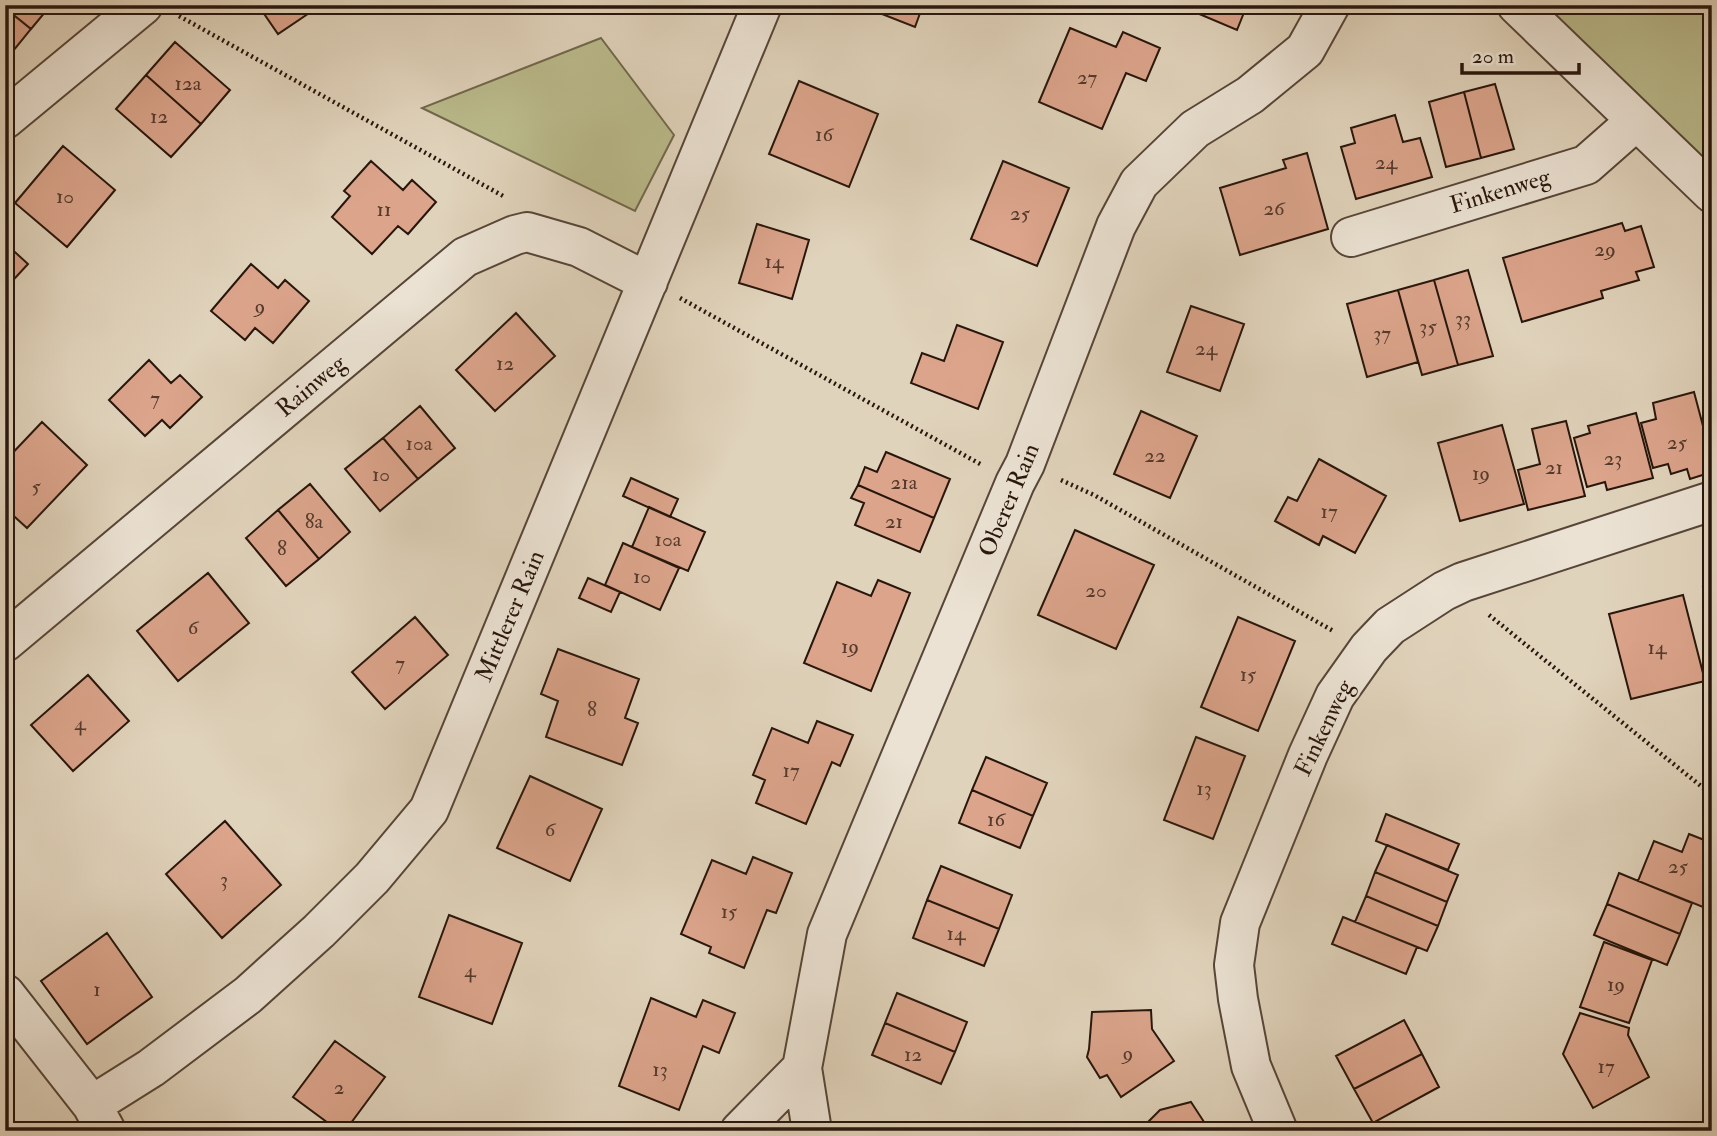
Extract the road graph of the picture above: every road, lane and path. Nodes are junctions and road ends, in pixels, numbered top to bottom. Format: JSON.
{"nodes":[{"id":1,"x":762,"y":5,"type":"edge"},
{"id":2,"x":1330,"y":5,"type":"edge"},
{"id":3,"x":1517,"y":5,"type":"edge"},
{"id":4,"x":157,"y":9,"type":"edge"},
{"id":5,"x":5,"y":119,"type":"edge"},
{"id":6,"x":1636,"y":121,"type":"junction"},
{"id":7,"x":1712,"y":193,"type":"edge"},
{"id":8,"x":510,"y":200,"type":"dead end"},
{"id":9,"x":1351,"y":237,"type":"dead end"},
{"id":10,"x":648,"y":282,"type":"junction"},
{"id":11,"x":687,"y":301,"type":"dead end"},
{"id":12,"x":984,"y":466,"type":"dead end"},
{"id":13,"x":1094,"y":495,"type":"dead end"},
{"id":14,"x":1712,"y":501,"type":"edge"},
{"id":15,"x":1495,"y":618,"type":"dead end"},
{"id":16,"x":1331,"y":631,"type":"dead end"},
{"id":17,"x":5,"y":642,"type":"edge"},
{"id":18,"x":1712,"y":795,"type":"edge"},
{"id":19,"x":5,"y":994,"type":"edge"},
{"id":20,"x":802,"y":1069,"type":"junction"},
{"id":21,"x":99,"y":1118,"type":"edge"},
{"id":22,"x":740,"y":1131,"type":"edge"},
{"id":23,"x":812,"y":1131,"type":"edge"},
{"id":24,"x":1278,"y":1131,"type":"edge"}],
"edges":[{"from":1,"to":10,"type":"street","name":"Mittlerer Rain"},
{"from":2,"to":20,"type":"street","name":"Oberer Rain"},
{"from":3,"to":6,"type":"street"},
{"from":4,"to":5,"type":"street"},
{"from":4,"to":8,"type":"path"},
{"from":6,"to":7,"type":"street"},
{"from":6,"to":9,"type":"street","name":"Finkenweg"},
{"from":10,"to":17,"type":"street","name":"Rainweg"},
{"from":10,"to":21,"type":"street","name":"Mittlerer Rain"},
{"from":11,"to":12,"type":"path"},
{"from":13,"to":16,"type":"path"},
{"from":14,"to":24,"type":"street","name":"Finkenweg"},
{"from":15,"to":18,"type":"path"},
{"from":19,"to":21,"type":"street"},
{"from":20,"to":22,"type":"street"},
{"from":20,"to":23,"type":"street","name":"Oberer Rain"}]}
